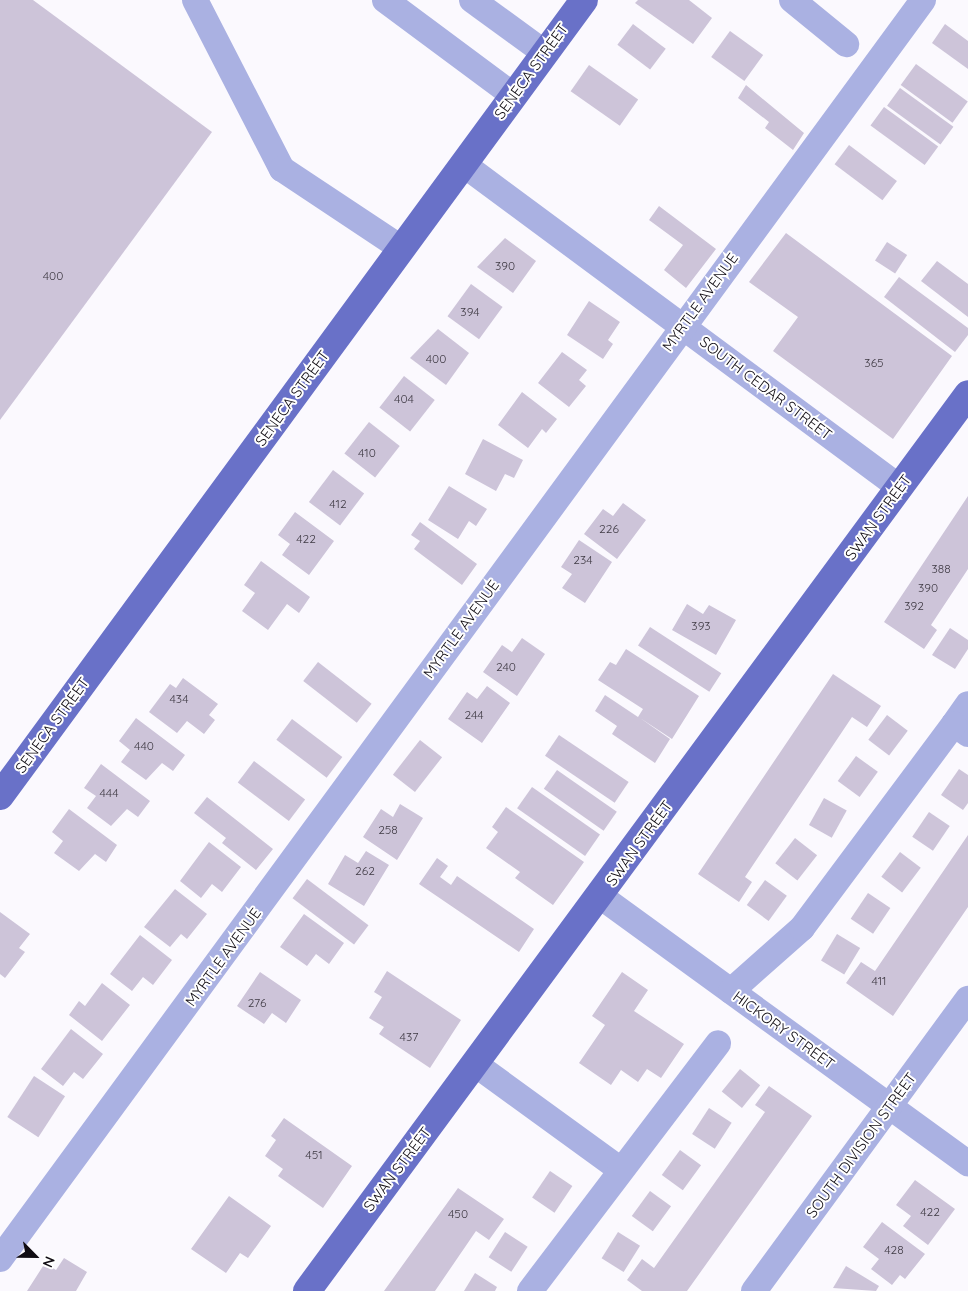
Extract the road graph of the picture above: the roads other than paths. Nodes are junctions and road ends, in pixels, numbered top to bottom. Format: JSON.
{"nodes":[{"id":1,"x":195,"y":0,"type":"edge"},
{"id":2,"x":385,"y":0,"type":"edge"},
{"id":3,"x":472,"y":0,"type":"edge"},
{"id":4,"x":584,"y":0,"type":"edge"},
{"id":5,"x":792,"y":0,"type":"edge"},
{"id":6,"x":923,"y":0,"type":"edge"},
{"id":7,"x":846,"y":44,"type":"dead end"},
{"id":8,"x":545,"y":52,"type":"junction"},
{"id":9,"x":513,"y":95,"type":"junction"},
{"id":10,"x":463,"y":164,"type":"junction"},
{"id":11,"x":401,"y":248,"type":"junction"},
{"id":12,"x":683,"y":326,"type":"junction"},
{"id":13,"x":968,"y":394,"type":"edge"},
{"id":14,"x":899,"y":488,"type":"junction"},
{"id":15,"x":963,"y":721,"type":"edge"},
{"id":16,"x":0,"y":796,"type":"edge"},
{"id":17,"x":600,"y":896,"type":"junction"},
{"id":18,"x":732,"y":991,"type":"junction"},
{"id":19,"x":968,"y":1000,"type":"edge"},
{"id":20,"x":718,"y":1042,"type":"dead end"},
{"id":21,"x":475,"y":1064,"type":"junction"},
{"id":22,"x":890,"y":1107,"type":"junction"},
{"id":23,"x":968,"y":1163,"type":"edge"},
{"id":24,"x":621,"y":1170,"type":"junction"},
{"id":25,"x":0,"y":1259,"type":"edge"},
{"id":26,"x":307,"y":1291,"type":"edge"},
{"id":27,"x":530,"y":1291,"type":"edge"},
{"id":28,"x":754,"y":1291,"type":"edge"}],
"edges":[{"from":1,"to":11,"type":"street"},
{"from":2,"to":9,"type":"street"},
{"from":3,"to":8,"type":"street"},
{"from":4,"to":8,"type":"main road","name":"SENECA STREET"},
{"from":5,"to":7,"type":"street"},
{"from":6,"to":12,"type":"street","name":"MYRTLE AVENUE"},
{"from":8,"to":9,"type":"main road","name":"SENECA STREET"},
{"from":9,"to":10,"type":"main road","name":"SENECA STREET"},
{"from":10,"to":11,"type":"main road","name":"SENECA STREET"},
{"from":10,"to":12,"type":"street","name":"SOUTH CEDAR STREET"},
{"from":11,"to":16,"type":"main road","name":"SENECA STREET"},
{"from":12,"to":14,"type":"street","name":"SOUTH CEDAR STREET"},
{"from":12,"to":25,"type":"street","name":"MYRTLE AVENUE"},
{"from":13,"to":14,"type":"main road","name":"SWAN STREET"},
{"from":14,"to":17,"type":"main road","name":"SWAN STREET"},
{"from":15,"to":18,"type":"street"},
{"from":17,"to":18,"type":"street","name":"HICKORY STREET"},
{"from":17,"to":21,"type":"main road","name":"SWAN STREET"},
{"from":18,"to":22,"type":"street","name":"HICKORY STREET"},
{"from":19,"to":22,"type":"street","name":"SOUTH DIVISION STREET"},
{"from":20,"to":24,"type":"street"},
{"from":21,"to":24,"type":"street"},
{"from":21,"to":26,"type":"main road","name":"SWAN STREET"},
{"from":22,"to":23,"type":"street","name":"HICKORY STREET"},
{"from":22,"to":28,"type":"street","name":"SOUTH DIVISION STREET"},
{"from":24,"to":27,"type":"street"}]}
